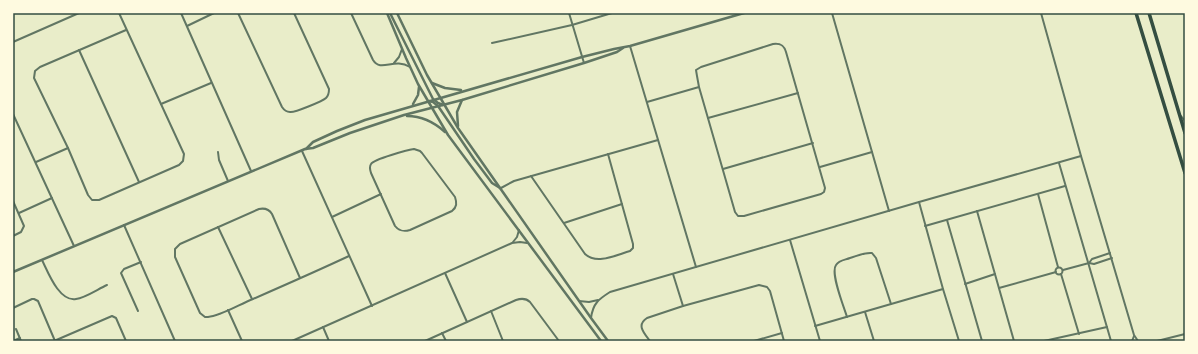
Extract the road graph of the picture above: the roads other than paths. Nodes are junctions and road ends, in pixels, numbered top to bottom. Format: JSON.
{"nodes":[{"id":1,"x":79,"y":13,"type":"edge"},
{"id":2,"x":119,"y":13,"type":"edge"},
{"id":3,"x":181,"y":13,"type":"edge"},
{"id":4,"x":214,"y":13,"type":"edge"},
{"id":5,"x":238,"y":13,"type":"edge"},
{"id":6,"x":294,"y":13,"type":"edge"},
{"id":7,"x":351,"y":13,"type":"edge"},
{"id":8,"x":388,"y":13,"type":"edge"},
{"id":9,"x":397,"y":13,"type":"edge"},
{"id":10,"x":569,"y":13,"type":"edge"},
{"id":11,"x":612,"y":13,"type":"edge"},
{"id":12,"x":744,"y":13,"type":"edge"},
{"id":13,"x":832,"y":13,"type":"edge"},
{"id":14,"x":1041,"y":13,"type":"edge"},
{"id":15,"x":1136,"y":13,"type":"edge"},
{"id":16,"x":1149,"y":13,"type":"edge"},
{"id":17,"x":572,"y":25,"type":"junction"},
{"id":18,"x":187,"y":26,"type":"junction"},
{"id":19,"x":126,"y":30,"type":"junction"},
{"id":20,"x":13,"y":42,"type":"edge"},
{"id":21,"x":492,"y":44,"type":"dead end"},
{"id":22,"x":630,"y":46,"type":"junction"},
{"id":23,"x":623,"y":48,"type":"junction"},
{"id":24,"x":402,"y":49,"type":"junction"},
{"id":25,"x":80,"y":50,"type":"junction"},
{"id":26,"x":582,"y":57,"type":"junction"},
{"id":27,"x":394,"y":63,"type":"junction"},
{"id":28,"x":584,"y":63,"type":"junction"},
{"id":29,"x":410,"y":68,"type":"junction"},
{"id":30,"x":431,"y":82,"type":"junction"},
{"id":31,"x":211,"y":83,"type":"junction"},
{"id":32,"x":418,"y":84,"type":"junction"},
{"id":33,"x":699,"y":87,"type":"junction"},
{"id":34,"x":464,"y":90,"type":"junction"},
{"id":35,"x":798,"y":92,"type":"junction"},
{"id":36,"x":440,"y":98,"type":"junction"},
{"id":37,"x":433,"y":99,"type":"junction"},
{"id":38,"x":462,"y":100,"type":"junction"},
{"id":39,"x":428,"y":101,"type":"junction"},
{"id":40,"x":647,"y":102,"type":"junction"},
{"id":41,"x":161,"y":104,"type":"junction"},
{"id":42,"x":412,"y":105,"type":"junction"},
{"id":43,"x":444,"y":105,"type":"junction"},
{"id":44,"x":438,"y":106,"type":"junction"},
{"id":45,"x":432,"y":108,"type":"junction"},
{"id":46,"x":1178,"y":112,"type":"junction"},
{"id":47,"x":13,"y":114,"type":"edge"},
{"id":48,"x":404,"y":116,"type":"junction"},
{"id":49,"x":708,"y":118,"type":"junction"},
{"id":50,"x":1185,"y":121,"type":"edge"},
{"id":51,"x":458,"y":128,"type":"junction"},
{"id":52,"x":1185,"y":133,"type":"edge"},
{"id":53,"x":448,"y":135,"type":"junction"},
{"id":54,"x":658,"y":140,"type":"junction"},
{"id":55,"x":812,"y":143,"type":"junction"},
{"id":56,"x":68,"y":148,"type":"junction"},
{"id":57,"x":305,"y":149,"type":"junction"},
{"id":58,"x":302,"y":151,"type":"junction"},
{"id":59,"x":218,"y":152,"type":"dead end"},
{"id":60,"x":872,"y":152,"type":"junction"},
{"id":61,"x":608,"y":154,"type":"junction"},
{"id":62,"x":1081,"y":156,"type":"junction"},
{"id":63,"x":35,"y":162,"type":"junction"},
{"id":64,"x":1059,"y":163,"type":"junction"},
{"id":65,"x":820,"y":167,"type":"junction"},
{"id":66,"x":723,"y":169,"type":"junction"},
{"id":67,"x":251,"y":171,"type":"junction"},
{"id":68,"x":1185,"y":173,"type":"edge"},
{"id":69,"x":531,"y":176,"type":"junction"},
{"id":70,"x":228,"y":181,"type":"junction"},
{"id":71,"x":139,"y":182,"type":"junction"},
{"id":72,"x":1065,"y":186,"type":"junction"},
{"id":73,"x":501,"y":188,"type":"junction"},
{"id":74,"x":381,"y":194,"type":"junction"},
{"id":75,"x":1038,"y":194,"type":"junction"},
{"id":76,"x":52,"y":198,"type":"junction"},
{"id":77,"x":13,"y":202,"type":"edge"},
{"id":78,"x":919,"y":202,"type":"junction"},
{"id":79,"x":622,"y":204,"type":"junction"},
{"id":80,"x":889,"y":211,"type":"junction"},
{"id":81,"x":977,"y":211,"type":"junction"},
{"id":82,"x":19,"y":213,"type":"junction"},
{"id":83,"x":332,"y":217,"type":"junction"},
{"id":84,"x":947,"y":220,"type":"junction"},
{"id":85,"x":564,"y":223,"type":"junction"},
{"id":86,"x":124,"y":224,"type":"junction"},
{"id":87,"x":925,"y":226,"type":"junction"},
{"id":88,"x":218,"y":227,"type":"junction"},
{"id":89,"x":519,"y":229,"type":"junction"},
{"id":90,"x":13,"y":236,"type":"edge"},
{"id":91,"x":790,"y":240,"type":"junction"},
{"id":92,"x":512,"y":243,"type":"junction"},
{"id":93,"x":528,"y":243,"type":"junction"},
{"id":94,"x":74,"y":246,"type":"junction"},
{"id":95,"x":1110,"y":253,"type":"junction"},
{"id":96,"x":349,"y":256,"type":"junction"},
{"id":97,"x":1112,"y":258,"type":"junction"},
{"id":98,"x":42,"y":260,"type":"junction"},
{"id":99,"x":141,"y":262,"type":"junction"},
{"id":100,"x":1089,"y":263,"type":"junction"},
{"id":101,"x":696,"y":267,"type":"junction"},
{"id":102,"x":1058,"y":267,"type":"junction"},
{"id":103,"x":1063,"y":270,"type":"junction"},
{"id":104,"x":13,"y":272,"type":"edge"},
{"id":105,"x":1056,"y":272,"type":"junction"},
{"id":106,"x":445,"y":273,"type":"junction"},
{"id":107,"x":673,"y":274,"type":"junction"},
{"id":108,"x":995,"y":274,"type":"junction"},
{"id":109,"x":1061,"y":274,"type":"junction"},
{"id":110,"x":300,"y":278,"type":"junction"},
{"id":111,"x":965,"y":284,"type":"junction"},
{"id":112,"x":107,"y":285,"type":"dead end"},
{"id":113,"x":999,"y":288,"type":"junction"},
{"id":114,"x":943,"y":289,"type":"junction"},
{"id":115,"x":252,"y":299,"type":"junction"},
{"id":116,"x":599,"y":299,"type":"junction"},
{"id":117,"x":579,"y":301,"type":"junction"},
{"id":118,"x":891,"y":304,"type":"junction"},
{"id":119,"x":372,"y":306,"type":"junction"},
{"id":120,"x":683,"y":306,"type":"junction"},
{"id":121,"x":13,"y":308,"type":"edge"},
{"id":122,"x":228,"y":310,"type":"junction"},
{"id":123,"x":138,"y":311,"type":"dead end"},
{"id":124,"x":490,"y":312,"type":"junction"},
{"id":125,"x":865,"y":312,"type":"junction"},
{"id":126,"x":847,"y":317,"type":"junction"},
{"id":127,"x":591,"y":318,"type":"junction"},
{"id":128,"x":467,"y":322,"type":"junction"},
{"id":129,"x":815,"y":326,"type":"junction"},
{"id":130,"x":323,"y":327,"type":"junction"},
{"id":131,"x":1107,"y":328,"type":"junction"},
{"id":132,"x":16,"y":329,"type":"dead end"},
{"id":133,"x":442,"y":333,"type":"junction"},
{"id":134,"x":782,"y":333,"type":"junction"},
{"id":135,"x":1079,"y":334,"type":"junction"},
{"id":136,"x":1185,"y":334,"type":"edge"},
{"id":137,"x":1134,"y":335,"type":"junction"},
{"id":138,"x":20,"y":338,"type":"junction"},
{"id":139,"x":13,"y":341,"type":"edge"},
{"id":140,"x":21,"y":341,"type":"edge"},
{"id":141,"x":54,"y":341,"type":"edge"},
{"id":142,"x":126,"y":341,"type":"edge"},
{"id":143,"x":175,"y":341,"type":"edge"},
{"id":144,"x":242,"y":341,"type":"edge"},
{"id":145,"x":292,"y":341,"type":"edge"},
{"id":146,"x":329,"y":341,"type":"edge"},
{"id":147,"x":425,"y":341,"type":"edge"},
{"id":148,"x":446,"y":341,"type":"edge"},
{"id":149,"x":504,"y":341,"type":"edge"},
{"id":150,"x":558,"y":341,"type":"edge"},
{"id":151,"x":601,"y":341,"type":"edge"},
{"id":152,"x":608,"y":341,"type":"edge"},
{"id":153,"x":650,"y":341,"type":"edge"},
{"id":154,"x":754,"y":341,"type":"edge"},
{"id":155,"x":784,"y":341,"type":"edge"},
{"id":156,"x":820,"y":341,"type":"edge"},
{"id":157,"x":874,"y":341,"type":"edge"},
{"id":158,"x":959,"y":341,"type":"edge"},
{"id":159,"x":982,"y":341,"type":"edge"},
{"id":160,"x":1014,"y":341,"type":"edge"},
{"id":161,"x":1044,"y":341,"type":"edge"},
{"id":162,"x":1111,"y":341,"type":"edge"},
{"id":163,"x":1132,"y":341,"type":"edge"},
{"id":164,"x":1138,"y":341,"type":"edge"},
{"id":165,"x":1157,"y":341,"type":"edge"}],
"edges":[{"from":1,"to":20,"type":"street"},
{"from":2,"to":19,"type":"street"},
{"from":3,"to":18,"type":"street"},
{"from":4,"to":18,"type":"street"},
{"from":5,"to":6,"type":"street"},
{"from":7,"to":27,"type":"street"},
{"from":8,"to":24,"type":"street"},
{"from":8,"to":37,"type":"street"},
{"from":9,"to":30,"type":"street"},
{"from":10,"to":17,"type":"street"},
{"from":11,"to":17,"type":"street"},
{"from":12,"to":22,"type":"street"},
{"from":13,"to":60,"type":"street"},
{"from":14,"to":62,"type":"street"},
{"from":15,"to":68,"type":"main road"},
{"from":16,"to":46,"type":"main road"},
{"from":17,"to":21,"type":"street"},
{"from":17,"to":26,"type":"street"},
{"from":18,"to":31,"type":"street"},
{"from":19,"to":25,"type":"street"},
{"from":19,"to":41,"type":"street"},
{"from":22,"to":23,"type":"street"},
{"from":22,"to":40,"type":"street"},
{"from":23,"to":26,"type":"street"},
{"from":23,"to":28,"type":"street"},
{"from":24,"to":27,"type":"street"},
{"from":24,"to":29,"type":"street"},
{"from":25,"to":56,"type":"street"},
{"from":25,"to":71,"type":"street"},
{"from":26,"to":28,"type":"street"},
{"from":26,"to":34,"type":"street"},
{"from":27,"to":29,"type":"street"},
{"from":28,"to":38,"type":"street"},
{"from":29,"to":32,"type":"street"},
{"from":30,"to":34,"type":"street"},
{"from":30,"to":36,"type":"street"},
{"from":31,"to":41,"type":"street"},
{"from":31,"to":67,"type":"street"},
{"from":32,"to":39,"type":"street"},
{"from":32,"to":42,"type":"street"},
{"from":33,"to":35,"type":"street"},
{"from":33,"to":40,"type":"street"},
{"from":33,"to":49,"type":"street"},
{"from":34,"to":36,"type":"street"},
{"from":35,"to":49,"type":"street"},
{"from":35,"to":55,"type":"street"},
{"from":36,"to":37,"type":"street"},
{"from":36,"to":43,"type":"street"},
{"from":37,"to":39,"type":"street"},
{"from":37,"to":43,"type":"street"},
{"from":38,"to":43,"type":"street"},
{"from":38,"to":51,"type":"street"},
{"from":39,"to":42,"type":"street"},
{"from":39,"to":44,"type":"street"},
{"from":39,"to":45,"type":"street"},
{"from":40,"to":54,"type":"street"},
{"from":41,"to":71,"type":"street"},
{"from":42,"to":57,"type":"street"},
{"from":43,"to":44,"type":"street"},
{"from":43,"to":51,"type":"street"},
{"from":44,"to":45,"type":"street"},
{"from":44,"to":73,"type":"street"},
{"from":45,"to":48,"type":"street"},
{"from":45,"to":53,"type":"street"},
{"from":46,"to":50,"type":"street"},
{"from":46,"to":52,"type":"main road"},
{"from":47,"to":63,"type":"street"},
{"from":48,"to":53,"type":"street"},
{"from":48,"to":57,"type":"street"},
{"from":49,"to":66,"type":"street"},
{"from":51,"to":73,"type":"street"},
{"from":53,"to":89,"type":"street"},
{"from":54,"to":61,"type":"street"},
{"from":54,"to":101,"type":"street"},
{"from":55,"to":65,"type":"street"},
{"from":55,"to":66,"type":"street"},
{"from":56,"to":63,"type":"street"},
{"from":56,"to":71,"type":"street"},
{"from":57,"to":58,"type":"street"},
{"from":58,"to":67,"type":"street"},
{"from":58,"to":83,"type":"street"},
{"from":59,"to":70,"type":"street"},
{"from":60,"to":65,"type":"street"},
{"from":60,"to":80,"type":"street"},
{"from":61,"to":69,"type":"street"},
{"from":61,"to":79,"type":"street"},
{"from":62,"to":64,"type":"street"},
{"from":62,"to":95,"type":"street"},
{"from":63,"to":76,"type":"street"},
{"from":64,"to":72,"type":"street"},
{"from":64,"to":78,"type":"street"},
{"from":65,"to":66,"type":"street"},
{"from":67,"to":70,"type":"street"},
{"from":69,"to":73,"type":"street"},
{"from":69,"to":85,"type":"street"},
{"from":70,"to":86,"type":"street"},
{"from":72,"to":75,"type":"street"},
{"from":72,"to":100,"type":"street"},
{"from":73,"to":117,"type":"street"},
{"from":74,"to":74,"type":"street"},
{"from":74,"to":83,"type":"street"},
{"from":75,"to":81,"type":"street"},
{"from":75,"to":102,"type":"street"},
{"from":76,"to":82,"type":"street"},
{"from":76,"to":94,"type":"street"},
{"from":77,"to":82,"type":"street"},
{"from":78,"to":80,"type":"street"},
{"from":78,"to":87,"type":"street"},
{"from":79,"to":85,"type":"street"},
{"from":79,"to":85,"type":"street"},
{"from":80,"to":91,"type":"street"},
{"from":81,"to":84,"type":"street"},
{"from":81,"to":108,"type":"street"},
{"from":82,"to":90,"type":"street"},
{"from":83,"to":96,"type":"street"},
{"from":84,"to":87,"type":"street"},
{"from":84,"to":111,"type":"street"},
{"from":86,"to":94,"type":"street"},
{"from":86,"to":99,"type":"street"},
{"from":87,"to":114,"type":"street"},
{"from":88,"to":110,"type":"street"},
{"from":88,"to":115,"type":"street"},
{"from":88,"to":122,"type":"street"},
{"from":89,"to":92,"type":"street"},
{"from":89,"to":93,"type":"street"},
{"from":91,"to":101,"type":"street"},
{"from":91,"to":129,"type":"street"},
{"from":92,"to":93,"type":"street"},
{"from":92,"to":106,"type":"street"},
{"from":93,"to":151,"type":"street"},
{"from":94,"to":98,"type":"street"},
{"from":95,"to":97,"type":"street"},
{"from":95,"to":100,"type":"street"},
{"from":96,"to":110,"type":"street"},
{"from":96,"to":119,"type":"street"},
{"from":97,"to":100,"type":"street"},
{"from":97,"to":137,"type":"street"},
{"from":98,"to":104,"type":"street"},
{"from":98,"to":112,"type":"street"},
{"from":99,"to":123,"type":"street"},
{"from":99,"to":143,"type":"street"},
{"from":100,"to":103,"type":"street"},
{"from":100,"to":131,"type":"street"},
{"from":101,"to":107,"type":"street"},
{"from":102,"to":103,"type":"street"},
{"from":102,"to":105,"type":"street"},
{"from":103,"to":109,"type":"street"},
{"from":105,"to":109,"type":"street"},
{"from":105,"to":113,"type":"street"},
{"from":106,"to":119,"type":"street"},
{"from":106,"to":128,"type":"street"},
{"from":107,"to":116,"type":"street"},
{"from":107,"to":120,"type":"street"},
{"from":108,"to":111,"type":"street"},
{"from":108,"to":113,"type":"street"},
{"from":109,"to":135,"type":"street"},
{"from":110,"to":115,"type":"street"},
{"from":111,"to":159,"type":"street"},
{"from":113,"to":160,"type":"street"},
{"from":114,"to":118,"type":"street"},
{"from":114,"to":158,"type":"street"},
{"from":115,"to":122,"type":"street"},
{"from":116,"to":117,"type":"street"},
{"from":116,"to":127,"type":"street"},
{"from":117,"to":127,"type":"street"},
{"from":118,"to":125,"type":"street"},
{"from":118,"to":126,"type":"street"},
{"from":119,"to":130,"type":"street"},
{"from":120,"to":134,"type":"street"},
{"from":120,"to":153,"type":"street"},
{"from":121,"to":141,"type":"street"},
{"from":122,"to":144,"type":"street"},
{"from":124,"to":128,"type":"street"},
{"from":124,"to":149,"type":"street"},
{"from":124,"to":150,"type":"street"},
{"from":125,"to":126,"type":"street"},
{"from":125,"to":157,"type":"street"},
{"from":126,"to":129,"type":"street"},
{"from":127,"to":152,"type":"street"},
{"from":128,"to":133,"type":"street"},
{"from":129,"to":156,"type":"street"},
{"from":130,"to":145,"type":"street"},
{"from":130,"to":146,"type":"street"},
{"from":131,"to":135,"type":"street"},
{"from":131,"to":162,"type":"street"},
{"from":132,"to":138,"type":"street"},
{"from":133,"to":147,"type":"street"},
{"from":133,"to":148,"type":"street"},
{"from":134,"to":154,"type":"street"},
{"from":134,"to":155,"type":"street"},
{"from":135,"to":161,"type":"street"},
{"from":136,"to":165,"type":"street"},
{"from":137,"to":163,"type":"street"},
{"from":137,"to":164,"type":"street"},
{"from":138,"to":139,"type":"street"},
{"from":138,"to":140,"type":"street"},
{"from":141,"to":142,"type":"street"}]}
